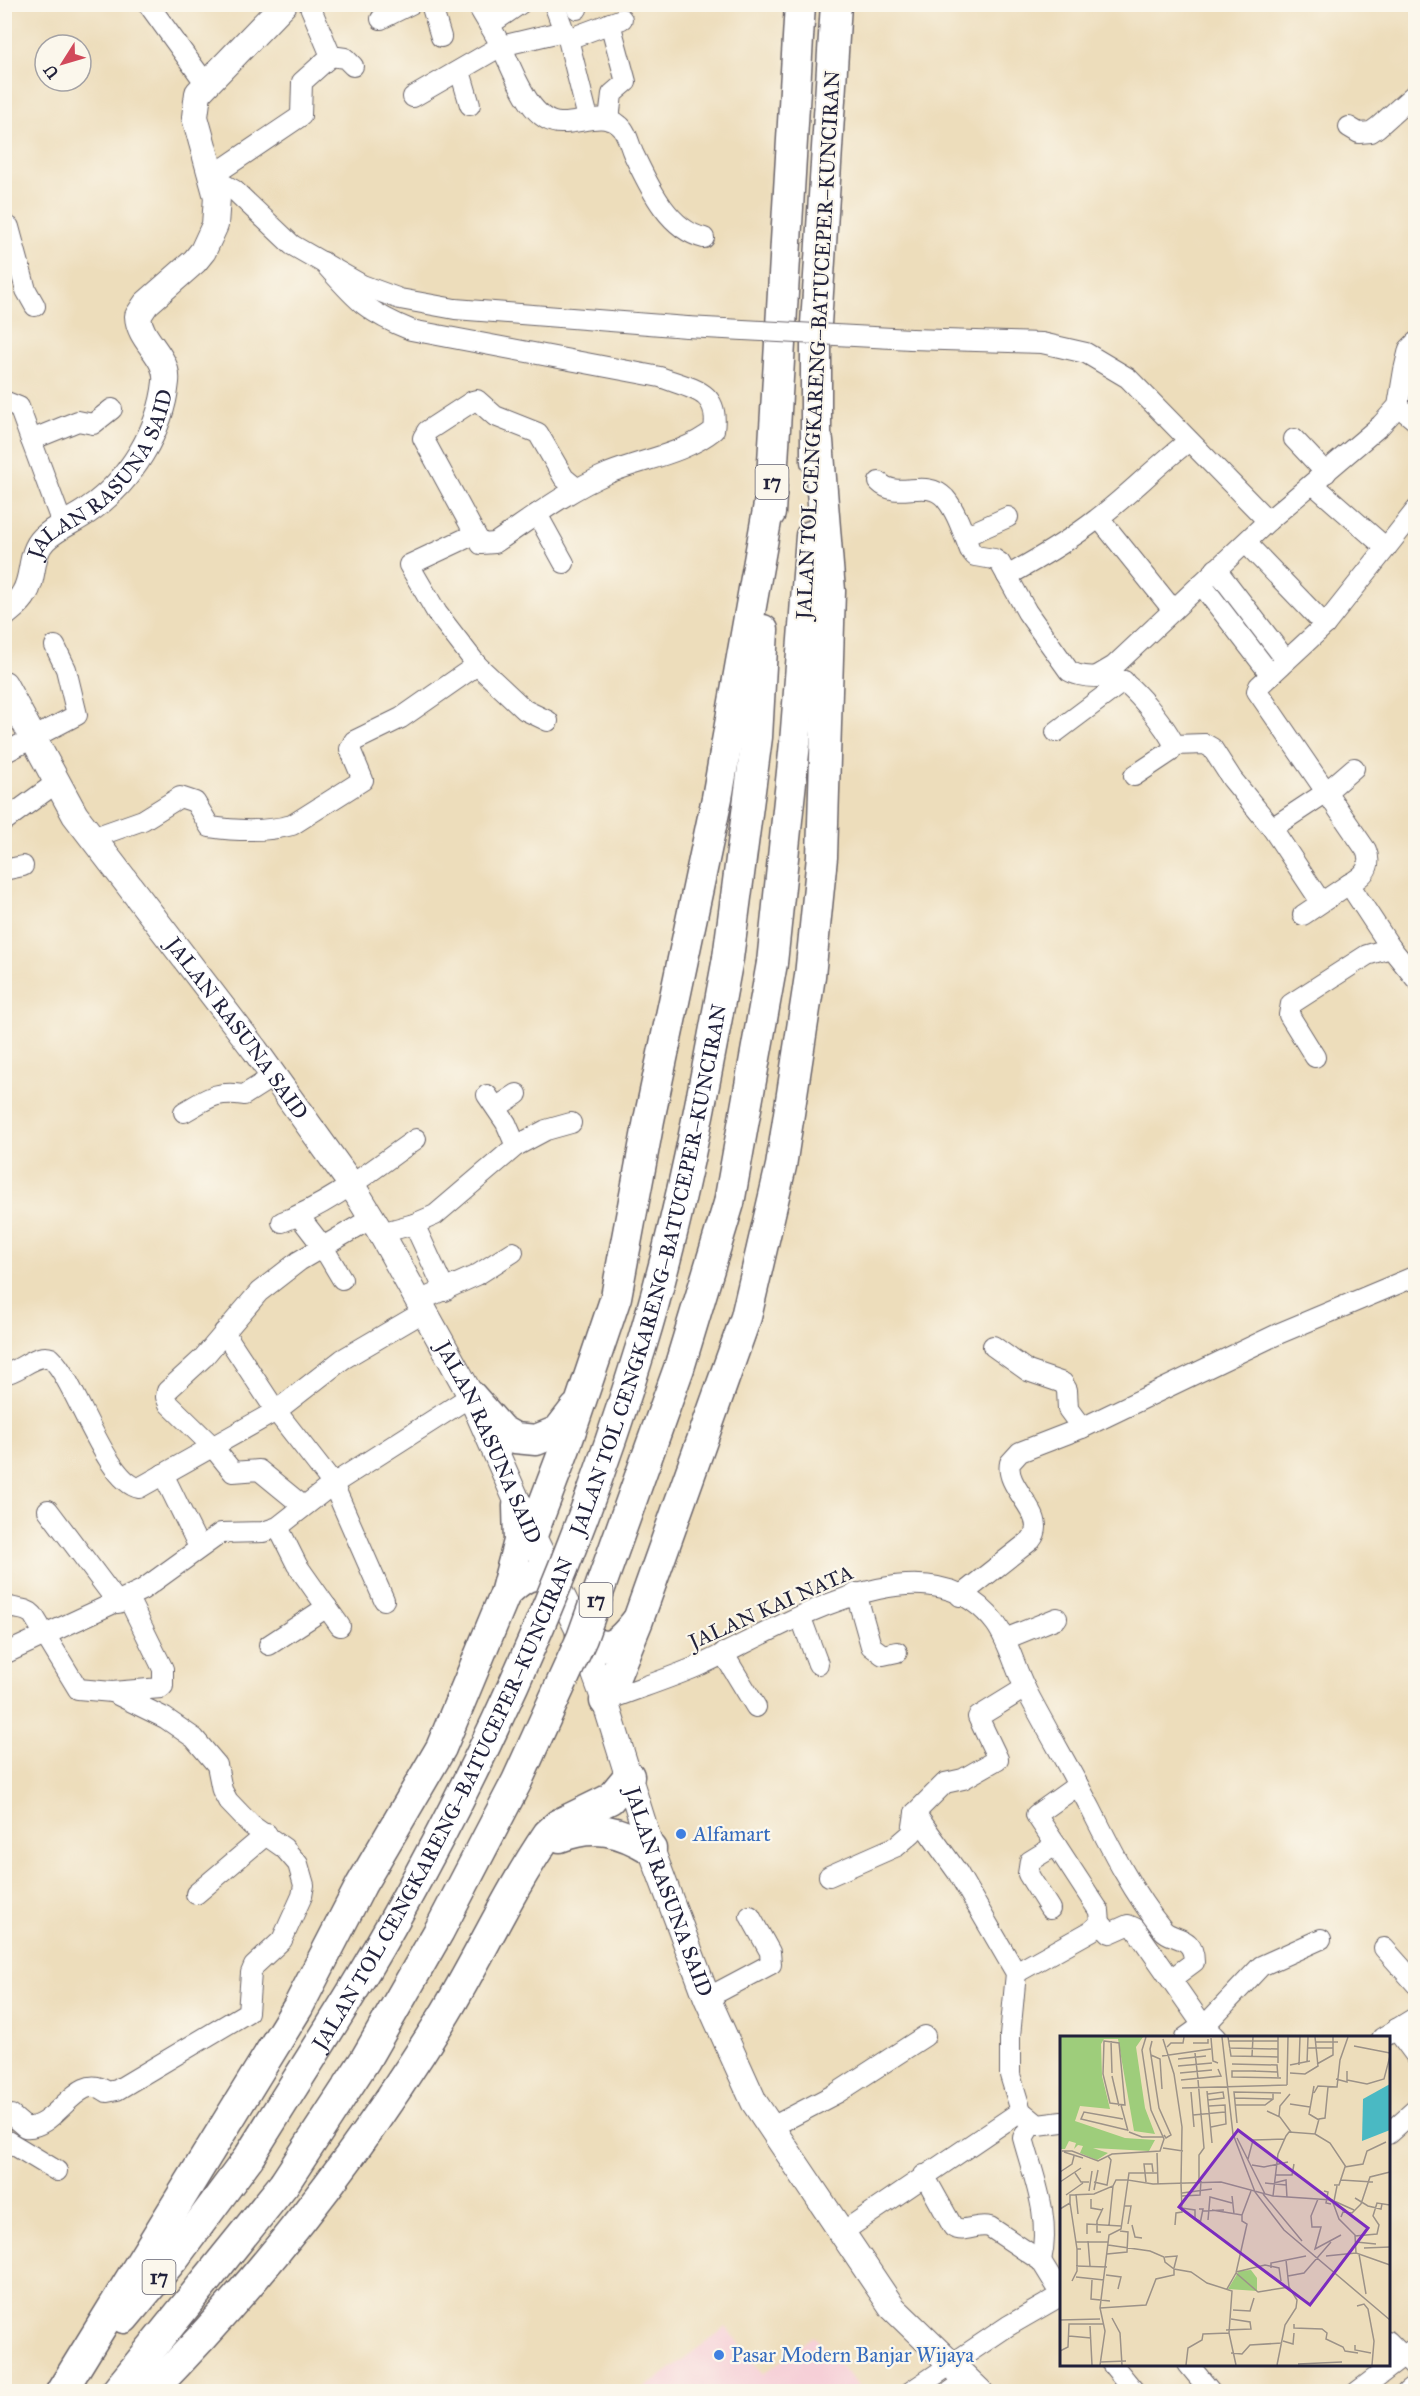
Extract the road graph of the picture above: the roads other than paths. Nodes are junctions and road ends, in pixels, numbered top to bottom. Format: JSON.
{"nodes":[{"id":1,"x":148,"y":4,"type":"edge"},
{"id":2,"x":309,"y":4,"type":"edge"},
{"id":3,"x":411,"y":4,"type":"edge"},
{"id":4,"x":431,"y":4,"type":"edge"},
{"id":5,"x":477,"y":4,"type":"edge"},
{"id":6,"x":520,"y":4,"type":"edge"},
{"id":7,"x":554,"y":4,"type":"edge"},
{"id":8,"x":800,"y":4,"type":"edge"},
{"id":9,"x":836,"y":4,"type":"edge"},
{"id":10,"x":277,"y":7,"type":"edge"},
{"id":11,"x":381,"y":20,"type":"dead end"},
{"id":12,"x":489,"y":25,"type":"junction"},
{"id":13,"x":441,"y":38,"type":"dead end"},
{"id":14,"x":501,"y":46,"type":"junction"},
{"id":15,"x":332,"y":56,"type":"junction"},
{"id":16,"x":353,"y":66,"type":"dead end"},
{"id":17,"x":460,"y":71,"type":"junction"},
{"id":18,"x":206,"y":84,"type":"junction"},
{"id":19,"x":1416,"y":93,"type":"edge"},
{"id":20,"x":414,"y":97,"type":"dead end"},
{"id":21,"x":470,"y":105,"type":"dead end"},
{"id":22,"x":588,"y":118,"type":"junction"},
{"id":23,"x":609,"y":120,"type":"junction"},
{"id":24,"x":1349,"y":127,"type":"dead end"},
{"id":25,"x":214,"y":181,"type":"junction"},
{"id":26,"x":9,"y":227,"type":"dead end"},
{"id":27,"x":704,"y":237,"type":"dead end"},
{"id":28,"x":323,"y":262,"type":"junction"},
{"id":29,"x":13,"y":267,"type":"edge"},
{"id":30,"x":35,"y":306,"type":"dead end"},
{"id":31,"x":1416,"y":342,"type":"edge"},
{"id":32,"x":9,"y":405,"type":"edge"},
{"id":33,"x":1398,"y":406,"type":"junction"},
{"id":34,"x":112,"y":409,"type":"dead end"},
{"id":35,"x":1416,"y":420,"type":"edge"},
{"id":36,"x":1294,"y":439,"type":"dead end"},
{"id":37,"x":30,"y":440,"type":"junction"},
{"id":38,"x":818,"y":441,"type":"junction"},
{"id":39,"x":1189,"y":441,"type":"junction"},
{"id":40,"x":1320,"y":479,"type":"junction"},
{"id":41,"x":879,"y":482,"type":"dead end"},
{"id":42,"x":576,"y":488,"type":"junction"},
{"id":43,"x":771,"y":494,"type":"junction"},
{"id":44,"x":1416,"y":510,"type":"edge"},
{"id":45,"x":537,"y":514,"type":"junction"},
{"id":46,"x":1008,"y":517,"type":"dead end"},
{"id":47,"x":1099,"y":518,"type":"junction"},
{"id":48,"x":1268,"y":521,"type":"junction"},
{"id":49,"x":63,"y":526,"type":"junction"},
{"id":50,"x":475,"y":534,"type":"junction"},
{"id":51,"x":964,"y":536,"type":"junction"},
{"id":52,"x":1246,"y":543,"type":"junction"},
{"id":53,"x":1386,"y":548,"type":"junction"},
{"id":54,"x":564,"y":563,"type":"dead end"},
{"id":55,"x":1216,"y":569,"type":"junction"},
{"id":56,"x":1007,"y":576,"type":"junction"},
{"id":57,"x":1201,"y":584,"type":"junction"},
{"id":58,"x":1173,"y":610,"type":"junction"},
{"id":59,"x":4,"y":614,"type":"edge"},
{"id":60,"x":1325,"y":625,"type":"junction"},
{"id":61,"x":55,"y":646,"type":"dead end"},
{"id":62,"x":1286,"y":660,"type":"junction"},
{"id":63,"x":477,"y":665,"type":"junction"},
{"id":64,"x":1271,"y":675,"type":"junction"},
{"id":65,"x":1097,"y":676,"type":"junction"},
{"id":66,"x":1124,"y":681,"type":"junction"},
{"id":67,"x":4,"y":684,"type":"edge"},
{"id":68,"x":548,"y":722,"type":"dead end"},
{"id":69,"x":1056,"y":732,"type":"dead end"},
{"id":70,"x":31,"y":738,"type":"junction"},
{"id":71,"x":1174,"y":745,"type":"junction"},
{"id":72,"x":4,"y":753,"type":"edge"},
{"id":73,"x":1354,"y":768,"type":"dead end"},
{"id":74,"x":1134,"y":776,"type":"dead end"},
{"id":75,"x":56,"y":783,"type":"junction"},
{"id":76,"x":1325,"y":793,"type":"junction"},
{"id":77,"x":4,"y":821,"type":"edge"},
{"id":78,"x":1272,"y":828,"type":"junction"},
{"id":79,"x":92,"y":838,"type":"junction"},
{"id":80,"x":1349,"y":884,"type":"junction"},
{"id":81,"x":1321,"y":902,"type":"junction"},
{"id":82,"x":1303,"y":915,"type":"dead end"},
{"id":83,"x":1391,"y":948,"type":"junction"},
{"id":84,"x":1416,"y":979,"type":"edge"},
{"id":85,"x":1315,"y":1057,"type":"dead end"},
{"id":86,"x":273,"y":1076,"type":"junction"},
{"id":87,"x":517,"y":1094,"type":"dead end"},
{"id":88,"x":184,"y":1112,"type":"dead end"},
{"id":89,"x":571,"y":1123,"type":"dead end"},
{"id":90,"x":416,"y":1139,"type":"dead end"},
{"id":91,"x":516,"y":1146,"type":"junction"},
{"id":92,"x":351,"y":1184,"type":"junction"},
{"id":93,"x":414,"y":1224,"type":"junction"},
{"id":94,"x":376,"y":1226,"type":"junction"},
{"id":95,"x":323,"y":1246,"type":"junction"},
{"id":96,"x":513,"y":1252,"type":"dead end"},
{"id":97,"x":1416,"y":1275,"type":"edge"},
{"id":98,"x":342,"y":1279,"type":"dead end"},
{"id":99,"x":445,"y":1290,"type":"junction"},
{"id":100,"x":422,"y":1306,"type":"junction"},
{"id":101,"x":224,"y":1332,"type":"junction"},
{"id":102,"x":993,"y":1346,"type":"dead end"},
{"id":103,"x":4,"y":1374,"type":"edge"},
{"id":104,"x":471,"y":1396,"type":"junction"},
{"id":105,"x":582,"y":1399,"type":"junction"},
{"id":106,"x":276,"y":1411,"type":"junction"},
{"id":107,"x":1082,"y":1428,"type":"junction"},
{"id":108,"x":212,"y":1446,"type":"junction"},
{"id":109,"x":162,"y":1474,"type":"junction"},
{"id":110,"x":333,"y":1484,"type":"junction"},
{"id":111,"x":303,"y":1506,"type":"junction"},
{"id":112,"x":518,"y":1506,"type":"junction"},
{"id":113,"x":48,"y":1510,"type":"dead end"},
{"id":114,"x":278,"y":1527,"type":"junction"},
{"id":115,"x":532,"y":1535,"type":"junction"},
{"id":116,"x":199,"y":1547,"type":"junction"},
{"id":117,"x":553,"y":1580,"type":"junction"},
{"id":118,"x":855,"y":1593,"type":"junction"},
{"id":119,"x":506,"y":1594,"type":"junction"},
{"id":120,"x":960,"y":1596,"type":"junction"},
{"id":121,"x":384,"y":1600,"type":"dead end"},
{"id":122,"x":123,"y":1601,"type":"junction"},
{"id":123,"x":4,"y":1604,"type":"edge"},
{"id":124,"x":327,"y":1607,"type":"junction"},
{"id":125,"x":801,"y":1618,"type":"junction"},
{"id":126,"x":1057,"y":1618,"type":"dead end"},
{"id":127,"x":638,"y":1620,"type":"junction"},
{"id":128,"x":340,"y":1626,"type":"dead end"},
{"id":129,"x":47,"y":1635,"type":"junction"},
{"id":130,"x":581,"y":1635,"type":"junction"},
{"id":131,"x":1005,"y":1639,"type":"junction"},
{"id":132,"x":269,"y":1645,"type":"dead end"},
{"id":133,"x":897,"y":1652,"type":"dead end"},
{"id":134,"x":723,"y":1653,"type":"junction"},
{"id":135,"x":4,"y":1654,"type":"edge"},
{"id":136,"x":818,"y":1664,"type":"dead end"},
{"id":137,"x":1025,"y":1688,"type":"junction"},
{"id":138,"x":112,"y":1692,"type":"junction"},
{"id":139,"x":605,"y":1701,"type":"junction"},
{"id":140,"x":756,"y":1707,"type":"dead end"},
{"id":141,"x":629,"y":1776,"type":"junction"},
{"id":142,"x":1078,"y":1785,"type":"junction"},
{"id":143,"x":915,"y":1813,"type":"junction"},
{"id":144,"x":267,"y":1834,"type":"junction"},
{"id":145,"x":1056,"y":1845,"type":"junction"},
{"id":146,"x":651,"y":1849,"type":"junction"},
{"id":147,"x":534,"y":1854,"type":"junction"},
{"id":148,"x":829,"y":1876,"type":"dead end"},
{"id":149,"x":196,"y":1894,"type":"dead end"},
{"id":150,"x":1050,"y":1909,"type":"dead end"},
{"id":151,"x":750,"y":1916,"type":"dead end"},
{"id":152,"x":1100,"y":1923,"type":"junction"},
{"id":153,"x":1321,"y":1940,"type":"dead end"},
{"id":154,"x":1384,"y":1948,"type":"dead end"},
{"id":155,"x":1016,"y":1973,"type":"junction"},
{"id":156,"x":1171,"y":1979,"type":"junction"},
{"id":157,"x":1416,"y":1984,"type":"edge"},
{"id":158,"x":707,"y":1998,"type":"junction"},
{"id":159,"x":1416,"y":2017,"type":"edge"},
{"id":160,"x":1209,"y":2031,"type":"edge"},
{"id":161,"x":1389,"y":2033,"type":"edge"},
{"id":162,"x":925,"y":2036,"type":"dead end"},
{"id":163,"x":1189,"y":2036,"type":"edge"},
{"id":164,"x":1416,"y":2056,"type":"edge"},
{"id":165,"x":1416,"y":2109,"type":"edge"},
{"id":166,"x":4,"y":2116,"type":"edge"},
{"id":167,"x":1026,"y":2117,"type":"junction"},
{"id":168,"x":1060,"y":2122,"type":"edge"},
{"id":169,"x":770,"y":2128,"type":"junction"},
{"id":170,"x":1390,"y":2133,"type":"edge"},
{"id":171,"x":4,"y":2139,"type":"edge"},
{"id":172,"x":57,"y":2171,"type":"dead end"},
{"id":173,"x":924,"y":2175,"type":"junction"},
{"id":174,"x":841,"y":2233,"type":"junction"},
{"id":175,"x":1041,"y":2261,"type":"junction"},
{"id":176,"x":1060,"y":2293,"type":"edge"},
{"id":177,"x":1060,"y":2296,"type":"edge"},
{"id":178,"x":1390,"y":2342,"type":"edge"},
{"id":179,"x":1411,"y":2358,"type":"edge"},
{"id":180,"x":1114,"y":2366,"type":"edge"},
{"id":181,"x":1190,"y":2366,"type":"edge"},
{"id":182,"x":962,"y":2381,"type":"edge"},
{"id":183,"x":1416,"y":2385,"type":"edge"},
{"id":184,"x":62,"y":2391,"type":"edge"},
{"id":185,"x":116,"y":2391,"type":"edge"},
{"id":186,"x":150,"y":2391,"type":"edge"},
{"id":187,"x":910,"y":2391,"type":"edge"},
{"id":188,"x":1135,"y":2391,"type":"edge"},
{"id":189,"x":1211,"y":2391,"type":"edge"},
{"id":190,"x":1357,"y":2391,"type":"edge"},
{"id":191,"x":1407,"y":2391,"type":"edge"}],
"edges":[{"from":1,"to":18,"type":"street"},
{"from":2,"to":15,"type":"street"},
{"from":3,"to":11,"type":"street"},
{"from":4,"to":13,"type":"street"},
{"from":5,"to":12,"type":"street"},
{"from":6,"to":12,"type":"street"},
{"from":7,"to":14,"type":"street"},
{"from":8,"to":43,"type":"highway","name":"JALAN TOL CENGKARENG–BATUCEPER–KUNCIRAN","number":"17"},
{"from":9,"to":38,"type":"highway","name":"JALAN TOL CENGKARENG–BATUCEPER–KUNCIRAN","number":"17"},
{"from":10,"to":18,"type":"main road","name":"JALAN RASUNA SAID"},
{"from":12,"to":14,"type":"street"},
{"from":14,"to":17,"type":"street"},
{"from":14,"to":22,"type":"street"},
{"from":15,"to":16,"type":"street"},
{"from":15,"to":25,"type":"street"},
{"from":17,"to":20,"type":"street"},
{"from":17,"to":21,"type":"street"},
{"from":18,"to":25,"type":"main road","name":"JALAN RASUNA SAID"},
{"from":19,"to":24,"type":"street"},
{"from":22,"to":23,"type":"street"},
{"from":22,"to":23,"type":"street"},
{"from":23,"to":27,"type":"street"},
{"from":25,"to":28,"type":"street"},
{"from":25,"to":49,"type":"main road","name":"JALAN RASUNA SAID"},
{"from":26,"to":29,"type":"street"},
{"from":28,"to":39,"type":"street","bridge":true},
{"from":28,"to":42,"type":"street"},
{"from":29,"to":30,"type":"street"},
{"from":31,"to":33,"type":"street"},
{"from":32,"to":37,"type":"street"},
{"from":33,"to":35,"type":"street"},
{"from":33,"to":40,"type":"street"},
{"from":34,"to":37,"type":"street"},
{"from":36,"to":40,"type":"street"},
{"from":37,"to":49,"type":"street"},
{"from":38,"to":127,"type":"highway"},
{"from":38,"to":185,"type":"highway","name":"JALAN TOL CENGKARENG–BATUCEPER–KUNCIRAN","number":"17","bridge":true},
{"from":39,"to":47,"type":"street"},
{"from":39,"to":48,"type":"street"},
{"from":40,"to":48,"type":"street"},
{"from":40,"to":53,"type":"street"},
{"from":41,"to":51,"type":"street"},
{"from":42,"to":45,"type":"street"},
{"from":42,"to":50,"type":"street"},
{"from":43,"to":105,"type":"highway"},
{"from":43,"to":184,"type":"highway","name":"JALAN TOL CENGKARENG–BATUCEPER–KUNCIRAN","number":"17","bridge":true},
{"from":44,"to":53,"type":"street"},
{"from":45,"to":50,"type":"street"},
{"from":45,"to":54,"type":"street"},
{"from":46,"to":51,"type":"street"},
{"from":47,"to":56,"type":"street"},
{"from":47,"to":58,"type":"street"},
{"from":48,"to":52,"type":"street"},
{"from":49,"to":59,"type":"main road","name":"JALAN RASUNA SAID"},
{"from":50,"to":63,"type":"street"},
{"from":51,"to":56,"type":"street"},
{"from":52,"to":55,"type":"street"},
{"from":52,"to":60,"type":"street"},
{"from":53,"to":60,"type":"street"},
{"from":55,"to":57,"type":"street"},
{"from":55,"to":62,"type":"street"},
{"from":56,"to":65,"type":"street"},
{"from":57,"to":58,"type":"street"},
{"from":57,"to":64,"type":"street"},
{"from":58,"to":65,"type":"street"},
{"from":60,"to":62,"type":"street"},
{"from":61,"to":70,"type":"street"},
{"from":62,"to":64,"type":"street"},
{"from":63,"to":68,"type":"street"},
{"from":63,"to":79,"type":"street"},
{"from":64,"to":76,"type":"street"},
{"from":65,"to":66,"type":"street"},
{"from":66,"to":69,"type":"street"},
{"from":66,"to":71,"type":"street"},
{"from":67,"to":70,"type":"main road","name":"JALAN RASUNA SAID"},
{"from":70,"to":72,"type":"street"},
{"from":70,"to":75,"type":"main road","name":"JALAN RASUNA SAID"},
{"from":71,"to":74,"type":"street"},
{"from":71,"to":78,"type":"street"},
{"from":73,"to":76,"type":"street"},
{"from":75,"to":77,"type":"street"},
{"from":75,"to":79,"type":"main road","name":"JALAN RASUNA SAID"},
{"from":76,"to":78,"type":"street"},
{"from":76,"to":80,"type":"street"},
{"from":78,"to":81,"type":"street"},
{"from":79,"to":86,"type":"main road","name":"JALAN RASUNA SAID"},
{"from":80,"to":81,"type":"street"},
{"from":80,"to":83,"type":"street"},
{"from":81,"to":82,"type":"street"},
{"from":83,"to":84,"type":"street"},
{"from":83,"to":85,"type":"street"},
{"from":86,"to":88,"type":"street"},
{"from":86,"to":92,"type":"main road","name":"JALAN RASUNA SAID"},
{"from":87,"to":91,"type":"street"},
{"from":89,"to":91,"type":"street"},
{"from":90,"to":92,"type":"street"},
{"from":91,"to":93,"type":"street"},
{"from":92,"to":94,"type":"main road","name":"JALAN RASUNA SAID"},
{"from":92,"to":95,"type":"street"},
{"from":93,"to":94,"type":"street"},
{"from":93,"to":99,"type":"street"},
{"from":94,"to":95,"type":"street"},
{"from":94,"to":100,"type":"main road","name":"JALAN RASUNA SAID"},
{"from":95,"to":98,"type":"street"},
{"from":95,"to":101,"type":"street"},
{"from":96,"to":99,"type":"street"},
{"from":97,"to":107,"type":"street"},
{"from":99,"to":100,"type":"street"},
{"from":100,"to":104,"type":"main road","name":"JALAN RASUNA SAID"},
{"from":100,"to":106,"type":"street"},
{"from":101,"to":106,"type":"street"},
{"from":101,"to":108,"type":"street"},
{"from":102,"to":107,"type":"street"},
{"from":103,"to":109,"type":"street"},
{"from":104,"to":105,"type":"highway"},
{"from":104,"to":110,"type":"street"},
{"from":104,"to":112,"type":"main road","name":"JALAN RASUNA SAID"},
{"from":105,"to":115,"type":"highway"},
{"from":106,"to":108,"type":"street"},
{"from":106,"to":110,"type":"street"},
{"from":107,"to":120,"type":"street"},
{"from":108,"to":109,"type":"street"},
{"from":108,"to":111,"type":"street"},
{"from":109,"to":116,"type":"street"},
{"from":110,"to":111,"type":"street"},
{"from":110,"to":121,"type":"street"},
{"from":111,"to":114,"type":"street"},
{"from":112,"to":115,"type":"main road","name":"JALAN RASUNA SAID"},
{"from":112,"to":119,"type":"highway"},
{"from":113,"to":122,"type":"street"},
{"from":114,"to":116,"type":"street"},
{"from":114,"to":124,"type":"street"},
{"from":115,"to":117,"type":"main road","name":"JALAN RASUNA SAID"},
{"from":116,"to":122,"type":"street"},
{"from":117,"to":119,"type":"highway"},
{"from":117,"to":130,"type":"main road","name":"JALAN RASUNA SAID"},
{"from":118,"to":120,"type":"street","name":"JALAN KAI NATA"},
{"from":118,"to":125,"type":"street","name":"JALAN KAI NATA"},
{"from":118,"to":133,"type":"street"},
{"from":119,"to":184,"type":"highway"},
{"from":120,"to":131,"type":"street","name":"JALAN KAI NATA"},
{"from":122,"to":129,"type":"street"},
{"from":122,"to":138,"type":"street"},
{"from":123,"to":129,"type":"street"},
{"from":124,"to":128,"type":"street"},
{"from":124,"to":132,"type":"street"},
{"from":125,"to":134,"type":"street","name":"JALAN KAI NATA"},
{"from":125,"to":136,"type":"street"},
{"from":126,"to":131,"type":"street"},
{"from":127,"to":130,"type":"highway"},
{"from":127,"to":139,"type":"highway"},
{"from":129,"to":135,"type":"street"},
{"from":129,"to":138,"type":"street"},
{"from":130,"to":139,"type":"main road","name":"JALAN RASUNA SAID"},
{"from":131,"to":137,"type":"street","name":"JALAN KAI NATA"},
{"from":134,"to":139,"type":"street","name":"JALAN KAI NATA"},
{"from":134,"to":140,"type":"street"},
{"from":137,"to":142,"type":"street","name":"JALAN KAI NATA"},
{"from":137,"to":143,"type":"street"},
{"from":138,"to":144,"type":"street"},
{"from":139,"to":141,"type":"main road","name":"JALAN RASUNA SAID"},
{"from":141,"to":146,"type":"main road","name":"JALAN RASUNA SAID"},
{"from":141,"to":147,"type":"highway"},
{"from":142,"to":145,"type":"street"},
{"from":142,"to":156,"type":"street","name":"JALAN KAI NATA"},
{"from":143,"to":148,"type":"street"},
{"from":143,"to":155,"type":"street"},
{"from":144,"to":149,"type":"street"},
{"from":144,"to":166,"type":"street"},
{"from":145,"to":150,"type":"street"},
{"from":145,"to":152,"type":"street"},
{"from":146,"to":147,"type":"highway"},
{"from":146,"to":158,"type":"main road","name":"JALAN RASUNA SAID"},
{"from":147,"to":186,"type":"highway"},
{"from":151,"to":158,"type":"street"},
{"from":152,"to":155,"type":"street"},
{"from":152,"to":156,"type":"street"},
{"from":153,"to":160,"type":"street"},
{"from":154,"to":157,"type":"street"},
{"from":155,"to":167,"type":"street"},
{"from":156,"to":160,"type":"street"},
{"from":158,"to":169,"type":"main road","name":"JALAN RASUNA SAID"},
{"from":159,"to":161,"type":"street"},
{"from":160,"to":163,"type":"street"},
{"from":161,"to":164,"type":"street"},
{"from":162,"to":169,"type":"street"},
{"from":165,"to":170,"type":"street"},
{"from":167,"to":168,"type":"street"},
{"from":167,"to":173,"type":"street"},
{"from":167,"to":175,"type":"street"},
{"from":169,"to":174,"type":"main road","name":"JALAN RASUNA SAID"},
{"from":171,"to":172,"type":"street"},
{"from":173,"to":174,"type":"street"},
{"from":173,"to":175,"type":"street"},
{"from":174,"to":182,"type":"main road","name":"JALAN RASUNA SAID"},
{"from":175,"to":176,"type":"street"},
{"from":177,"to":182,"type":"street"},
{"from":178,"to":179,"type":"street"},
{"from":179,"to":190,"type":"street"},
{"from":180,"to":188,"type":"street"},
{"from":181,"to":189,"type":"street"},
{"from":182,"to":187,"type":"street"},
{"from":183,"to":191,"type":"street"}]}
